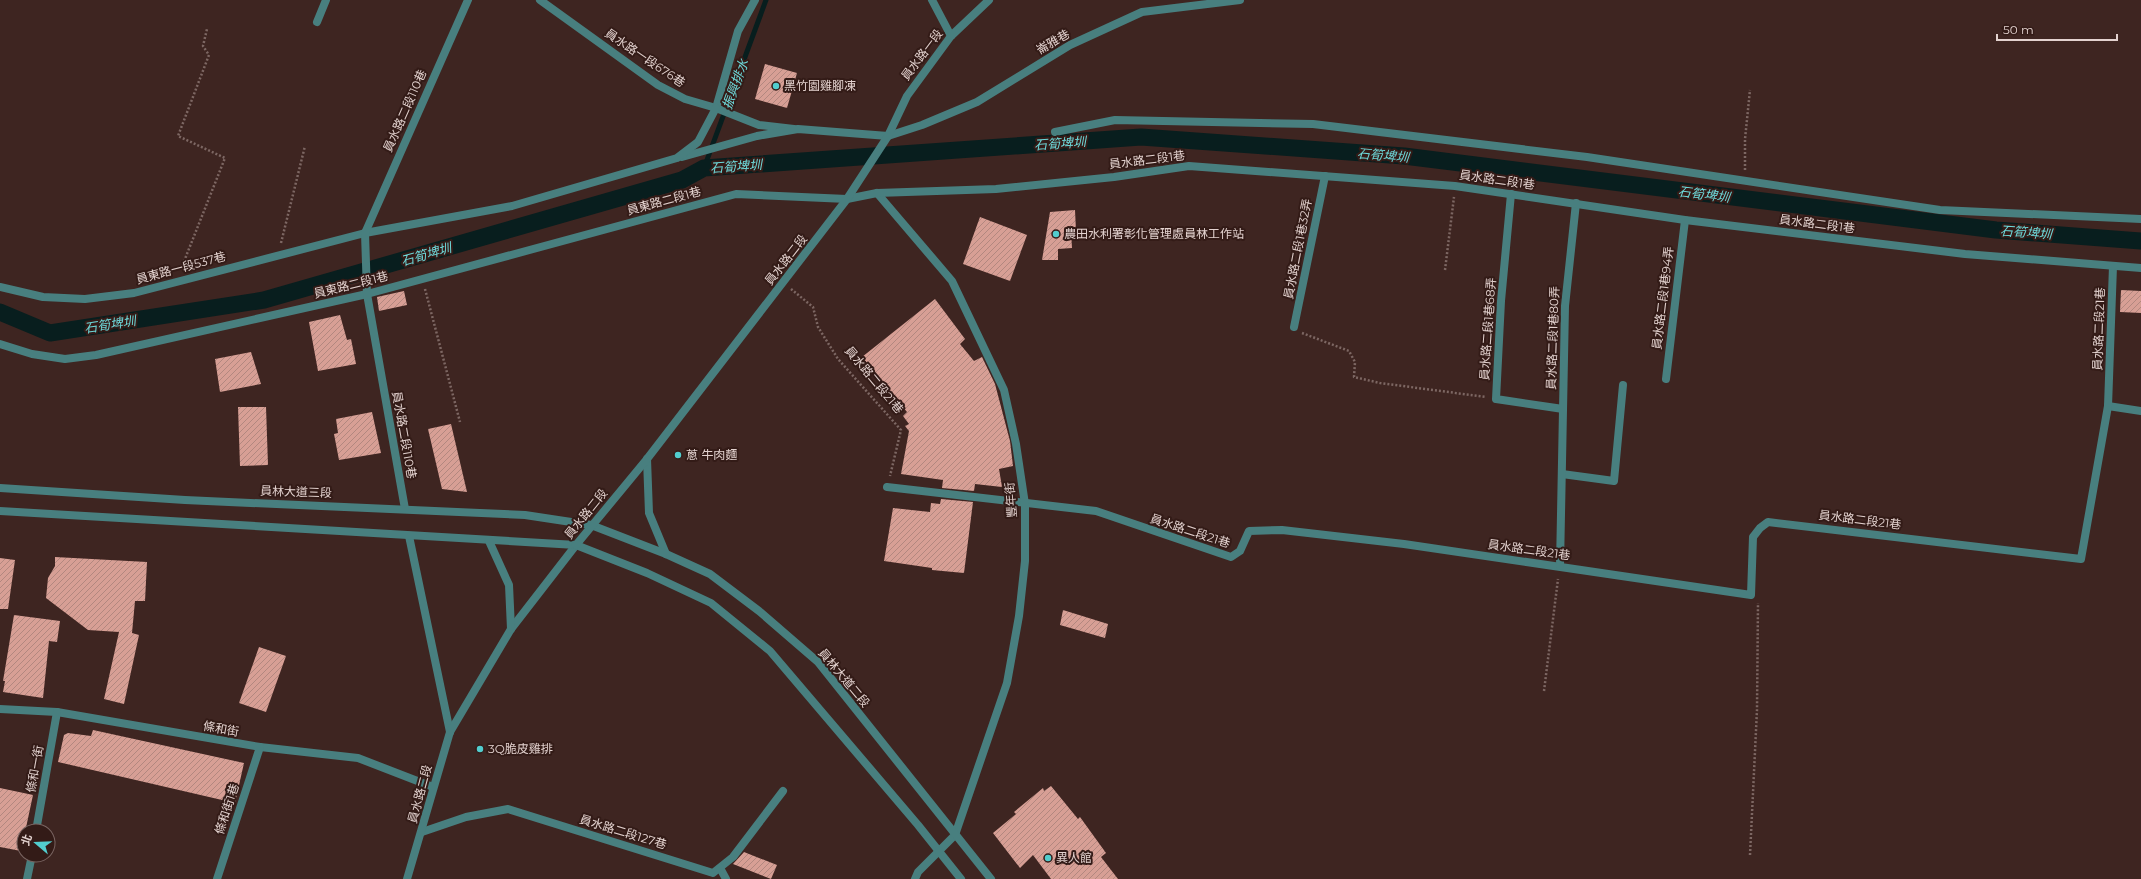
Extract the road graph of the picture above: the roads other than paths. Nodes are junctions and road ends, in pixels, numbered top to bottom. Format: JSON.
{"nodes":[{"id":1,"x":326,"y":0,"type":"edge"},
{"id":2,"x":468,"y":0,"type":"edge"},
{"id":3,"x":540,"y":0,"type":"edge"},
{"id":4,"x":755,"y":0,"type":"edge"},
{"id":5,"x":932,"y":0,"type":"edge"},
{"id":6,"x":989,"y":0,"type":"edge"},
{"id":7,"x":1240,"y":0,"type":"edge"},
{"id":8,"x":317,"y":22,"type":"dead end"},
{"id":9,"x":951,"y":36,"type":"junction"},
{"id":10,"x":716,"y":108,"type":"junction"},
{"id":11,"x":798,"y":129,"type":"junction"},
{"id":12,"x":1055,"y":132,"type":"dead end"},
{"id":13,"x":888,"y":136,"type":"junction"},
{"id":14,"x":677,"y":158,"type":"junction"},
{"id":15,"x":1325,"y":176,"type":"junction"},
{"id":16,"x":877,"y":193,"type":"junction"},
{"id":17,"x":1511,"y":194,"type":"junction"},
{"id":18,"x":847,"y":199,"type":"junction"},
{"id":19,"x":1576,"y":203,"type":"junction"},
{"id":20,"x":2141,"y":219,"type":"edge"},
{"id":21,"x":1685,"y":220,"type":"junction"},
{"id":22,"x":365,"y":233,"type":"junction"},
{"id":23,"x":2113,"y":266,"type":"junction"},
{"id":24,"x":2141,"y":268,"type":"edge"},
{"id":25,"x":0,"y":287,"type":"edge"},
{"id":26,"x":367,"y":294,"type":"junction"},
{"id":27,"x":1294,"y":327,"type":"road end"},
{"id":28,"x":0,"y":344,"type":"edge"},
{"id":29,"x":1666,"y":379,"type":"dead end"},
{"id":30,"x":1622,"y":385,"type":"dead end"},
{"id":31,"x":2108,"y":406,"type":"junction"},
{"id":32,"x":1563,"y":409,"type":"junction"},
{"id":33,"x":2141,"y":411,"type":"edge"},
{"id":34,"x":646,"y":459,"type":"junction"},
{"id":35,"x":1562,"y":474,"type":"junction"},
{"id":36,"x":888,"y":487,"type":"road end"},
{"id":37,"x":0,"y":488,"type":"edge"},
{"id":38,"x":1025,"y":504,"type":"junction"},
{"id":39,"x":405,"y":509,"type":"junction"},
{"id":40,"x":0,"y":511,"type":"edge"},
{"id":41,"x":591,"y":525,"type":"junction"},
{"id":42,"x":409,"y":536,"type":"junction"},
{"id":43,"x":489,"y":541,"type":"junction"},
{"id":44,"x":576,"y":545,"type":"junction"},
{"id":45,"x":666,"y":554,"type":"junction"},
{"id":46,"x":1560,"y":566,"type":"junction"},
{"id":47,"x":511,"y":629,"type":"junction"},
{"id":48,"x":0,"y":710,"type":"edge"},
{"id":49,"x":57,"y":712,"type":"junction"},
{"id":50,"x":450,"y":732,"type":"junction"},
{"id":51,"x":260,"y":747,"type":"junction"},
{"id":52,"x":433,"y":787,"type":"junction"},
{"id":53,"x":783,"y":791,"type":"dead end"},
{"id":54,"x":37,"y":823,"type":"edge"},
{"id":55,"x":422,"y":832,"type":"junction"},
{"id":56,"x":955,"y":835,"type":"junction"},
{"id":57,"x":939,"y":852,"type":"junction"},
{"id":58,"x":30,"y":863,"type":"edge"},
{"id":59,"x":720,"y":868,"type":"junction"},
{"id":60,"x":27,"y":879,"type":"edge"},
{"id":61,"x":217,"y":879,"type":"edge"},
{"id":62,"x":407,"y":879,"type":"edge"},
{"id":63,"x":726,"y":879,"type":"edge"},
{"id":64,"x":915,"y":879,"type":"edge"},
{"id":65,"x":961,"y":879,"type":"edge"},
{"id":66,"x":991,"y":879,"type":"edge"}],
"edges":[{"from":1,"to":8,"type":"street"},
{"from":2,"to":22,"type":"street","name":"員水路二段110巷"},
{"from":3,"to":10,"type":"street","name":"員水路一段676巷"},
{"from":4,"to":10,"type":"street"},
{"from":5,"to":9,"type":"street"},
{"from":6,"to":9,"type":"street","name":"員水路一段"},
{"from":7,"to":13,"type":"street","name":"崙雅巷"},
{"from":9,"to":13,"type":"street","name":"員水路一段"},
{"from":10,"to":11,"type":"street","name":"員水路一段676巷"},
{"from":10,"to":14,"type":"street"},
{"from":11,"to":13,"type":"street","name":"員水路一段676巷"},
{"from":11,"to":14,"type":"street","name":"員東路一段537巷"},
{"from":12,"to":20,"type":"street"},
{"from":13,"to":18,"type":"street","name":"員水路一段"},
{"from":14,"to":22,"type":"street","name":"員東路一段537巷"},
{"from":15,"to":16,"type":"street","name":"員水路二段1巷"},
{"from":15,"to":17,"type":"street","name":"員水路二段1巷"},
{"from":15,"to":27,"type":"street","name":"員水路二段1巷32弄"},
{"from":16,"to":18,"type":"street","name":"員水路二段1巷"},
{"from":16,"to":38,"type":"street","name":"豐年街"},
{"from":17,"to":19,"type":"street","name":"員水路二段1巷"},
{"from":17,"to":32,"type":"street","name":"員水路二段1巷68弄"},
{"from":18,"to":26,"type":"street","name":"員東路二段1巷"},
{"from":18,"to":34,"type":"street","name":"員水路二段"},
{"from":19,"to":21,"type":"street","name":"員水路二段1巷"},
{"from":19,"to":32,"type":"street","name":"員水路二段1巷80弄"},
{"from":21,"to":23,"type":"street","name":"員水路二段1巷"},
{"from":21,"to":29,"type":"street","name":"員水路二段1巷94弄"},
{"from":22,"to":25,"type":"street","name":"員東路一段537巷"},
{"from":22,"to":26,"type":"street","name":"員水路二段110巷"},
{"from":23,"to":24,"type":"street","name":"員水路二段1巷"},
{"from":23,"to":31,"type":"street","name":"員水路二段21巷"},
{"from":26,"to":28,"type":"street","name":"員東路二段1巷"},
{"from":26,"to":39,"type":"street","name":"員水路二段110巷"},
{"from":30,"to":35,"type":"street"},
{"from":31,"to":33,"type":"street"},
{"from":31,"to":46,"type":"street","name":"員水路二段21巷"},
{"from":32,"to":35,"type":"street","name":"員水路二段1巷80弄"},
{"from":34,"to":41,"type":"street","name":"員水路二段"},
{"from":34,"to":45,"type":"street"},
{"from":35,"to":46,"type":"street","name":"員水路二段1巷80弄"},
{"from":36,"to":38,"type":"street","name":"員水路二段21巷"},
{"from":37,"to":39,"type":"street","name":"員林大道三段"},
{"from":38,"to":46,"type":"street","name":"員水路二段21巷"},
{"from":38,"to":56,"type":"street","name":"豐年街"},
{"from":39,"to":41,"type":"street","name":"員林大道三段"},
{"from":40,"to":42,"type":"street"},
{"from":41,"to":44,"type":"street","name":"員水路二段"},
{"from":41,"to":45,"type":"street","name":"員林大道二段"},
{"from":42,"to":43,"type":"street"},
{"from":42,"to":50,"type":"street"},
{"from":43,"to":44,"type":"street"},
{"from":43,"to":47,"type":"street"},
{"from":44,"to":47,"type":"street","name":"員水路二段"},
{"from":44,"to":57,"type":"street"},
{"from":45,"to":56,"type":"street","name":"員林大道二段"},
{"from":47,"to":50,"type":"street","name":"員水路二段"},
{"from":48,"to":49,"type":"street","name":"條和街"},
{"from":49,"to":51,"type":"street","name":"條和街"},
{"from":49,"to":54,"type":"street","name":"條和一街"},
{"from":50,"to":52,"type":"street","name":"員水路二段"},
{"from":51,"to":52,"type":"street","name":"條和街"},
{"from":51,"to":61,"type":"street","name":"條和街1巷"},
{"from":52,"to":55,"type":"street","name":"員水路二段"},
{"from":53,"to":59,"type":"street"},
{"from":55,"to":59,"type":"street","name":"員水路二段127巷"},
{"from":55,"to":62,"type":"street","name":"員水路二段"},
{"from":56,"to":57,"type":"street"},
{"from":56,"to":66,"type":"street","name":"員林大道二段"},
{"from":57,"to":64,"type":"street"},
{"from":57,"to":65,"type":"street"},
{"from":58,"to":60,"type":"street"},
{"from":59,"to":63,"type":"street"}]}
